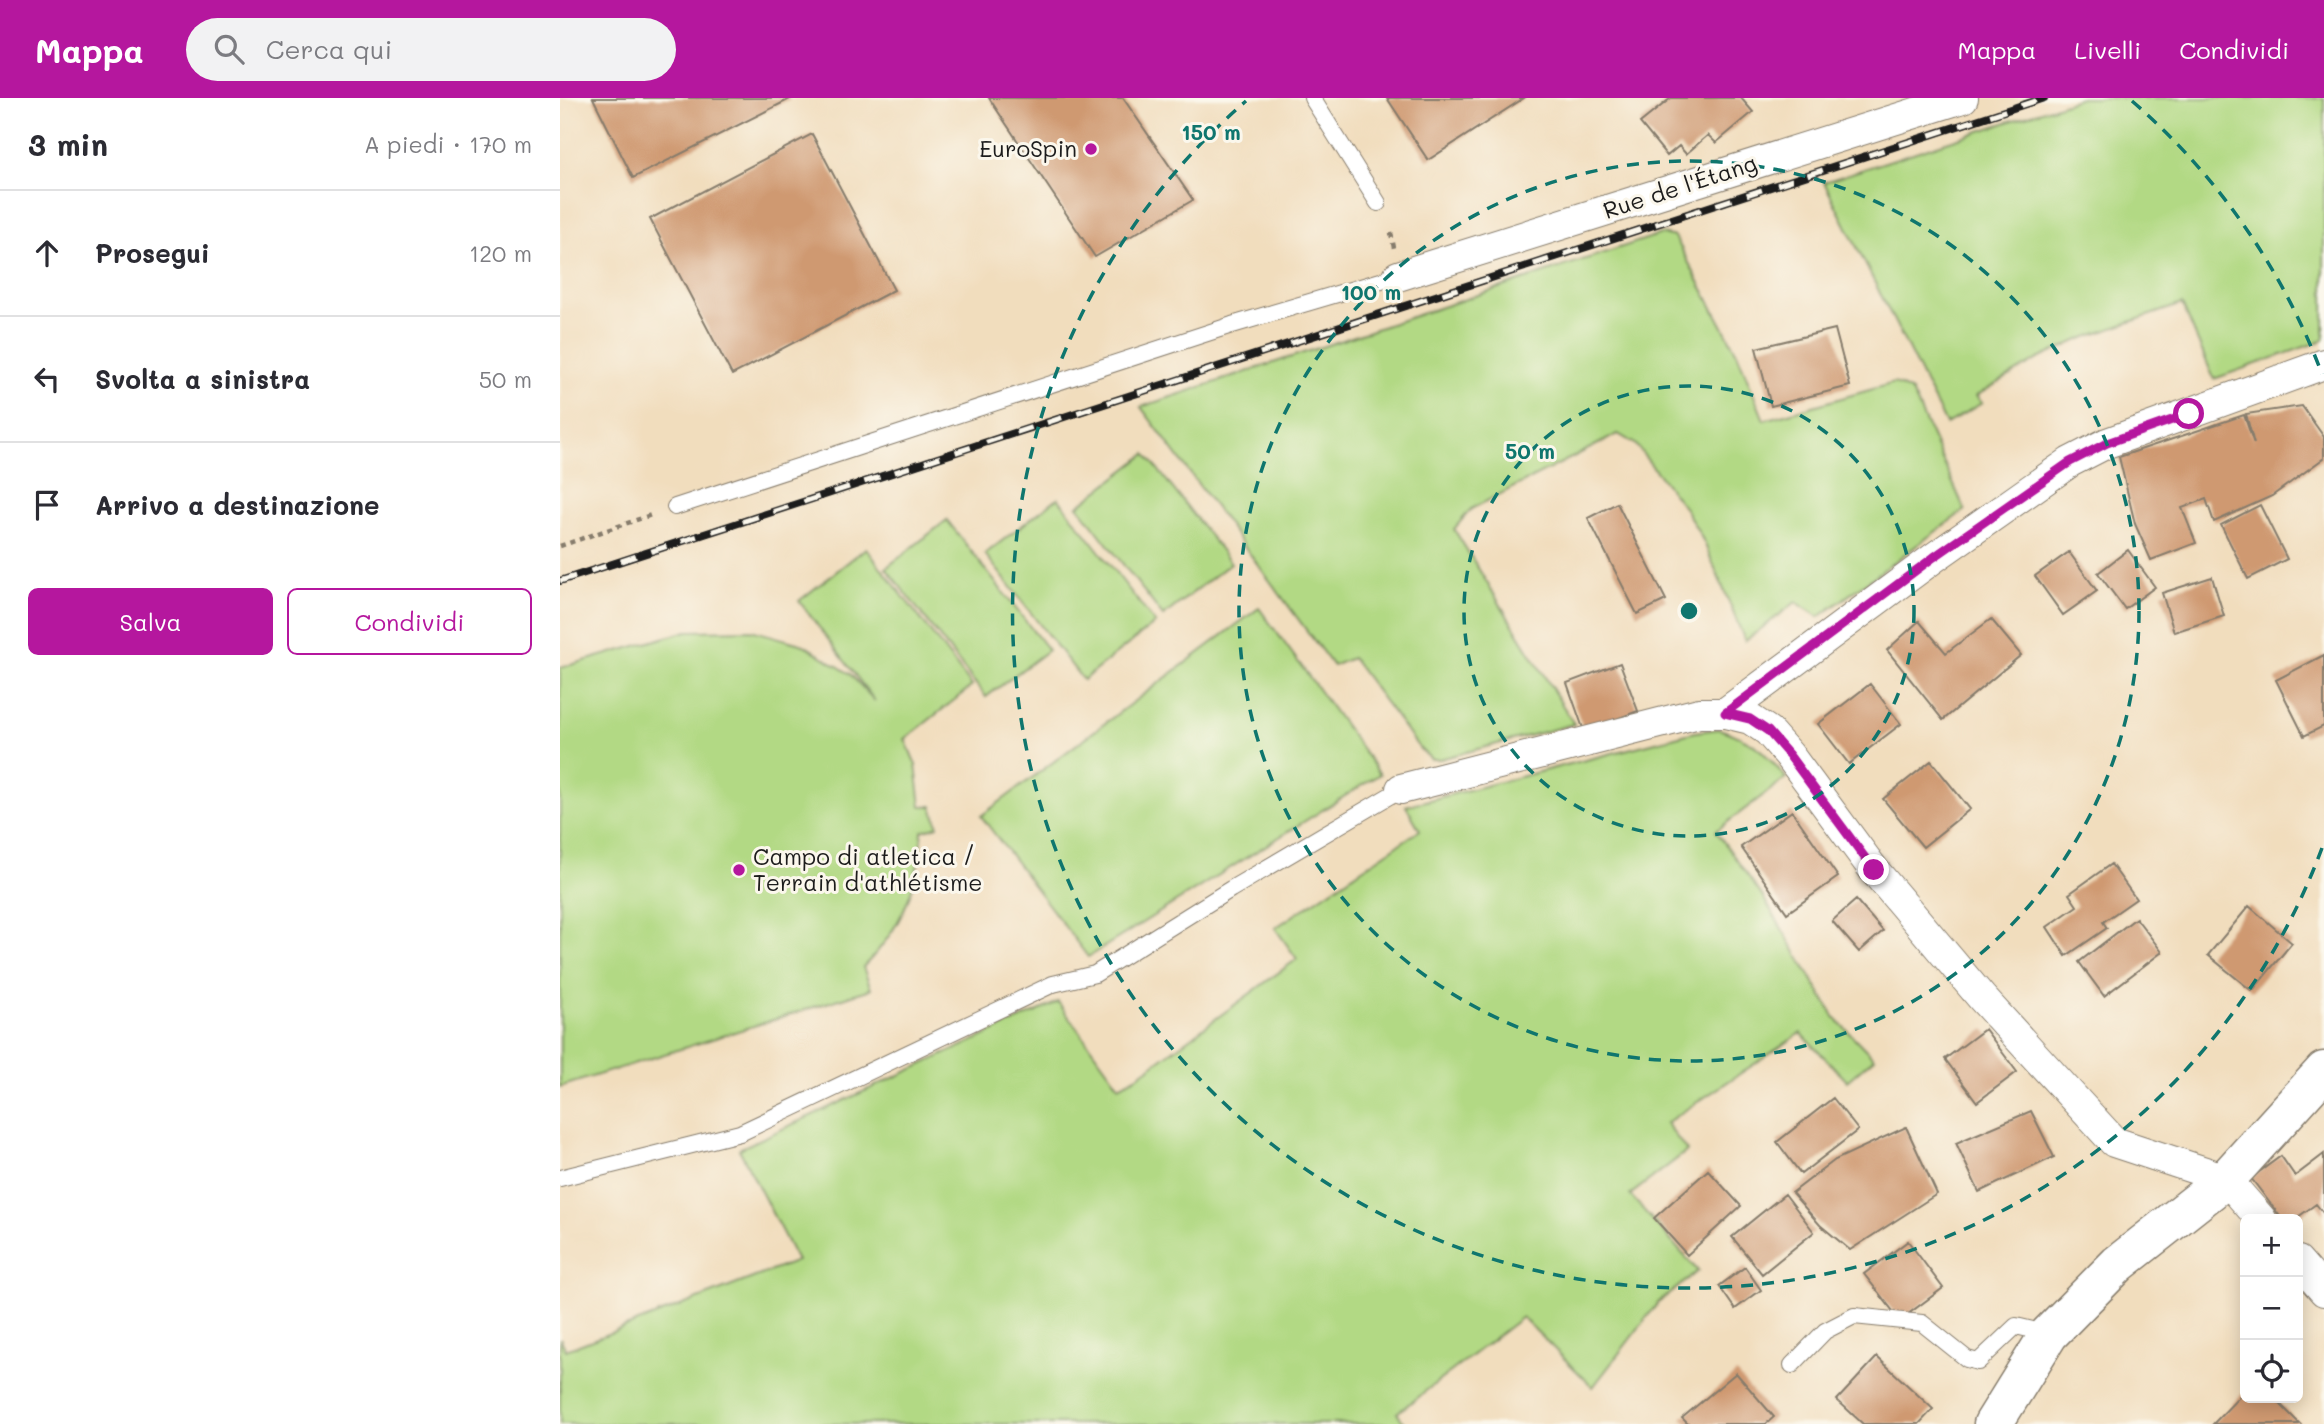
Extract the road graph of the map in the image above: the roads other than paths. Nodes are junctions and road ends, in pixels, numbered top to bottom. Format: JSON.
{"nodes":[{"id":1,"x":1312,"y":98,"type":"edge"},
{"id":2,"x":1962,"y":98,"type":"edge"},
{"id":3,"x":1378,"y":203,"type":"dead end"},
{"id":4,"x":1398,"y":276,"type":"joint"},
{"id":5,"x":2324,"y":364,"type":"edge"},
{"id":6,"x":675,"y":507,"type":"road end"},
{"id":7,"x":1725,"y":713,"type":"junction"},
{"id":8,"x":1401,"y":789,"type":"joint"},
{"id":9,"x":2324,"y":1071,"type":"edge"},
{"id":10,"x":2235,"y":1170,"type":"junction"},
{"id":11,"x":560,"y":1178,"type":"edge"},
{"id":12,"x":2258,"y":1214,"type":"edge"},
{"id":13,"x":2303,"y":1267,"type":"edge"},
{"id":14,"x":2324,"y":1291,"type":"edge"},
{"id":15,"x":2049,"y":1334,"type":"junction"},
{"id":16,"x":1792,"y":1365,"type":"dead end"},
{"id":17,"x":1993,"y":1424,"type":"edge"}],
"edges":[{"from":1,"to":3,"type":"lane"},
{"from":2,"to":4,"type":"street","name":"Rue de l'Étang"},
{"from":4,"to":6,"type":"lane"},
{"from":5,"to":7,"type":"street"},
{"from":7,"to":8,"type":"street"},
{"from":7,"to":10,"type":"street"},
{"from":8,"to":11,"type":"lane"},
{"from":9,"to":10,"type":"street"},
{"from":10,"to":12,"type":"street"},
{"from":10,"to":15,"type":"street"},
{"from":13,"to":14,"type":"street"},
{"from":15,"to":16,"type":"lane"},
{"from":15,"to":17,"type":"street"}]}
